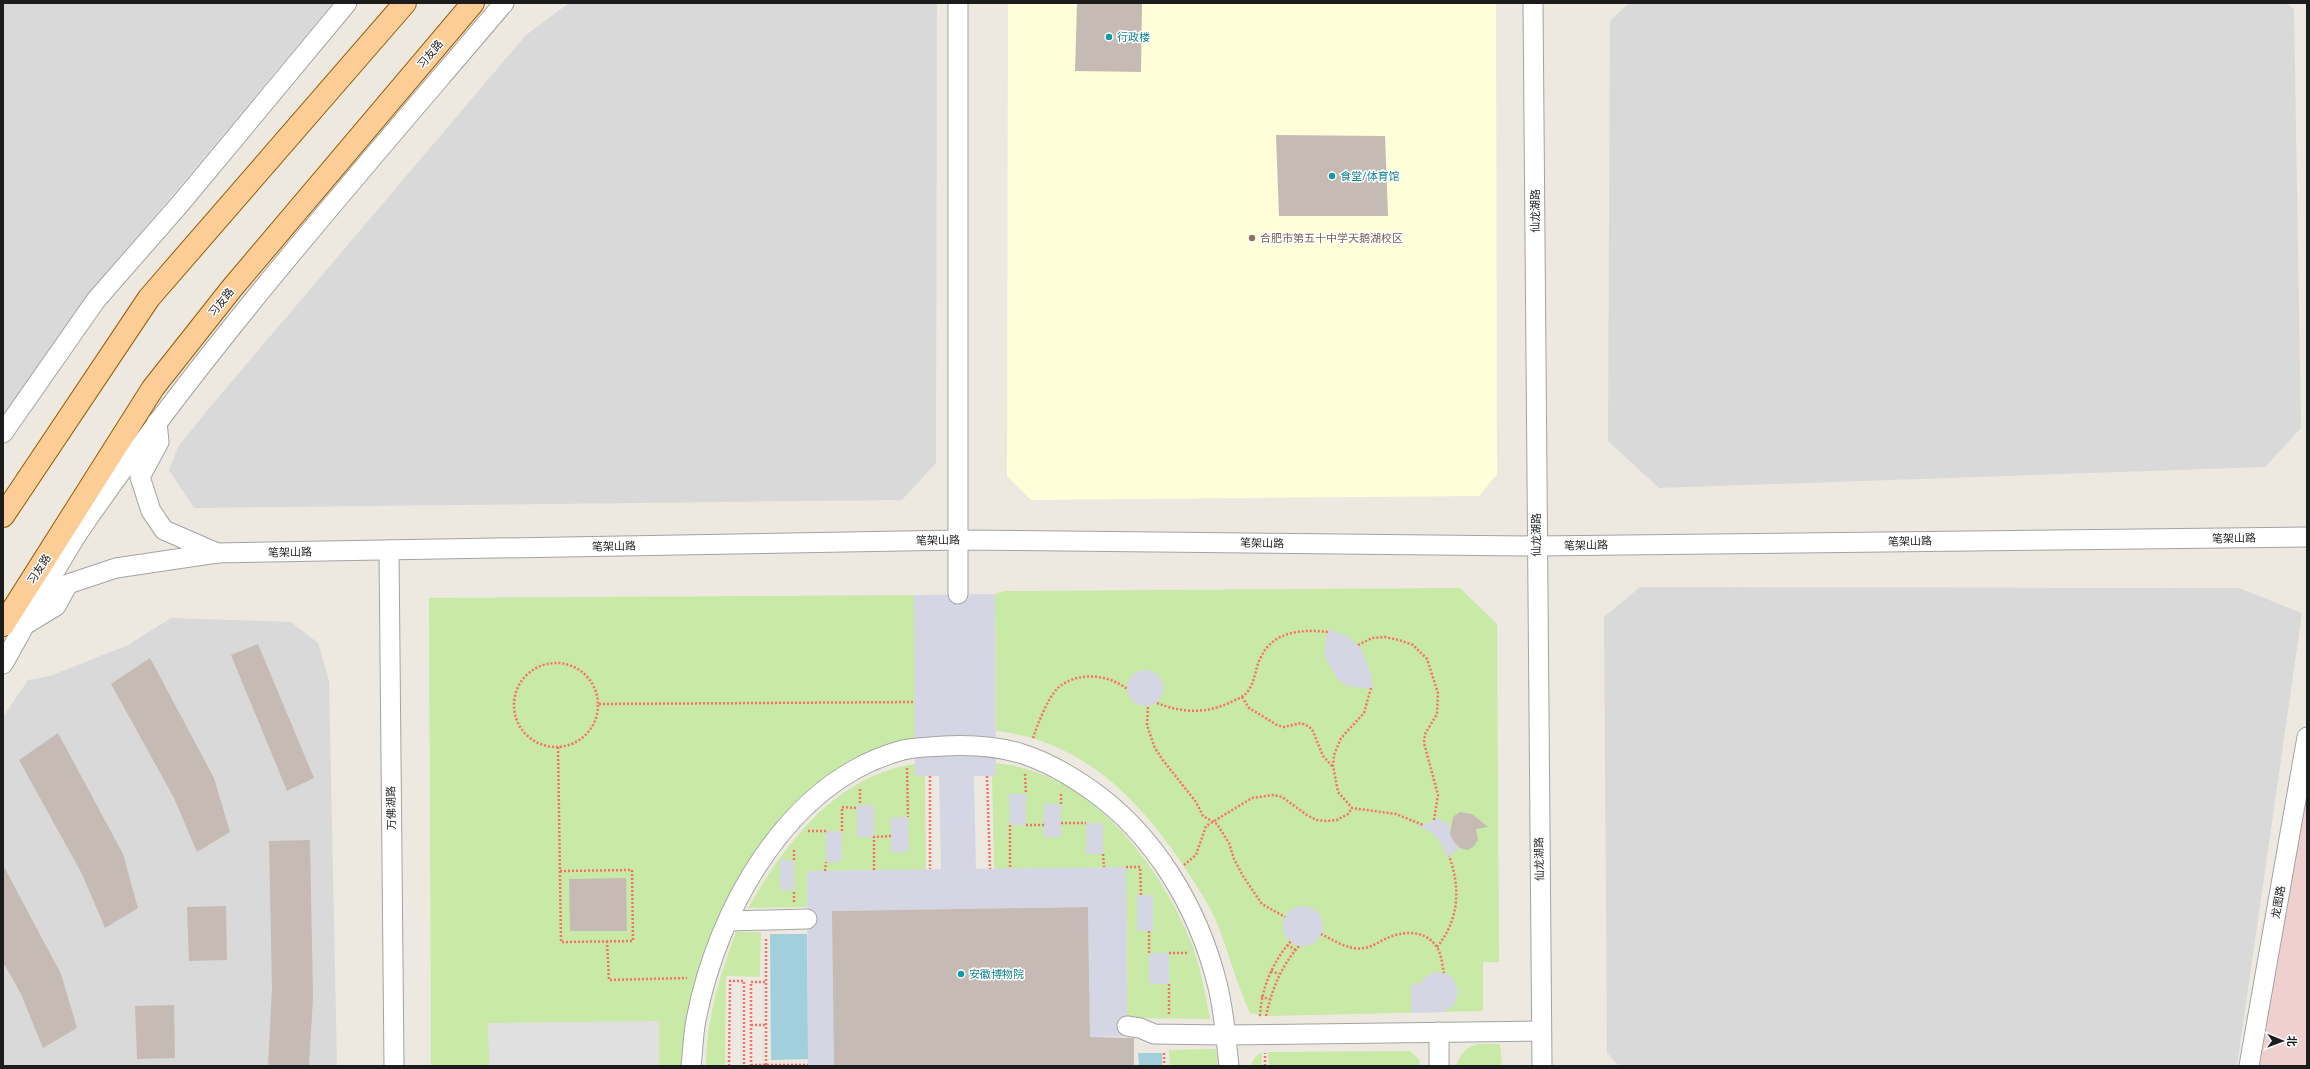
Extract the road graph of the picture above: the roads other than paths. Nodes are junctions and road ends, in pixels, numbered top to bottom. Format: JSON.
{"nodes":[{"id":1,"x":346,"y":3,"type":"edge"},
{"id":2,"x":395,"y":3,"type":"edge"},
{"id":3,"x":405,"y":3,"type":"edge"},
{"id":4,"x":504,"y":3,"type":"edge"},
{"id":5,"x":958,"y":3,"type":"edge"},
{"id":6,"x":1533,"y":3,"type":"edge"},
{"id":7,"x":472,"y":6,"type":"edge"},
{"id":8,"x":385,"y":27,"type":"junction"},
{"id":9,"x":153,"y":388,"type":"junction"},
{"id":10,"x":157,"y":423,"type":"junction"},
{"id":11,"x":3,"y":433,"type":"edge"},
{"id":12,"x":3,"y":516,"type":"edge"},
{"id":13,"x":2307,"y":537,"type":"edge"},
{"id":14,"x":959,"y":540,"type":"junction"},
{"id":15,"x":1536,"y":546,"type":"junction"},
{"id":16,"x":389,"y":550,"type":"junction"},
{"id":17,"x":217,"y":553,"type":"junction"},
{"id":18,"x":958,"y":594,"type":"dead end"},
{"id":19,"x":3,"y":625,"type":"edge"},
{"id":20,"x":25,"y":625,"type":"junction"},
{"id":21,"x":3,"y":638,"type":"edge"},
{"id":22,"x":3,"y":664,"type":"edge"},
{"id":23,"x":2307,"y":737,"type":"edge"},
{"id":24,"x":807,"y":919,"type":"dead end"},
{"id":25,"x":728,"y":921,"type":"junction"},
{"id":26,"x":1127,"y":1026,"type":"dead end"},
{"id":27,"x":1541,"y":1031,"type":"junction"},
{"id":28,"x":1439,"y":1032,"type":"junction"},
{"id":29,"x":1226,"y":1035,"type":"junction"},
{"id":30,"x":394,"y":1066,"type":"edge"},
{"id":31,"x":691,"y":1066,"type":"edge"},
{"id":32,"x":1229,"y":1066,"type":"edge"},
{"id":33,"x":1439,"y":1066,"type":"edge"},
{"id":34,"x":1542,"y":1066,"type":"edge"},
{"id":35,"x":2249,"y":1066,"type":"edge"}],
"edges":[{"from":1,"to":11,"type":"street"},
{"from":2,"to":8,"type":"main road"},
{"from":3,"to":8,"type":"main road"},
{"from":4,"to":10,"type":"street"},
{"from":5,"to":14,"type":"street"},
{"from":6,"to":15,"type":"street","name":"仙龙湖路"},
{"from":7,"to":9,"type":"main road","name":"习友路"},
{"from":8,"to":12,"type":"main road"},
{"from":9,"to":10,"type":"street"},
{"from":9,"to":19,"type":"main road","name":"习友路"},
{"from":10,"to":17,"type":"street"},
{"from":10,"to":20,"type":"street"},
{"from":13,"to":15,"type":"street","name":"笔架山路"},
{"from":14,"to":15,"type":"street","name":"笔架山路"},
{"from":14,"to":16,"type":"street","name":"笔架山路"},
{"from":14,"to":18,"type":"street"},
{"from":15,"to":27,"type":"street","name":"仙龙湖路"},
{"from":16,"to":17,"type":"street","name":"笔架山路"},
{"from":16,"to":30,"type":"street","name":"万佛湖路"},
{"from":17,"to":20,"type":"street","name":"笔架山路"},
{"from":20,"to":21,"type":"street","name":"笔架山路"},
{"from":20,"to":22,"type":"street"},
{"from":23,"to":35,"type":"street","name":"龙图路"},
{"from":24,"to":25,"type":"street"},
{"from":25,"to":29,"type":"street"},
{"from":25,"to":31,"type":"street"},
{"from":26,"to":29,"type":"street"},
{"from":27,"to":28,"type":"street"},
{"from":27,"to":34,"type":"street","name":"仙龙湖路"},
{"from":28,"to":29,"type":"street"},
{"from":28,"to":33,"type":"street"},
{"from":29,"to":32,"type":"street"}]}
